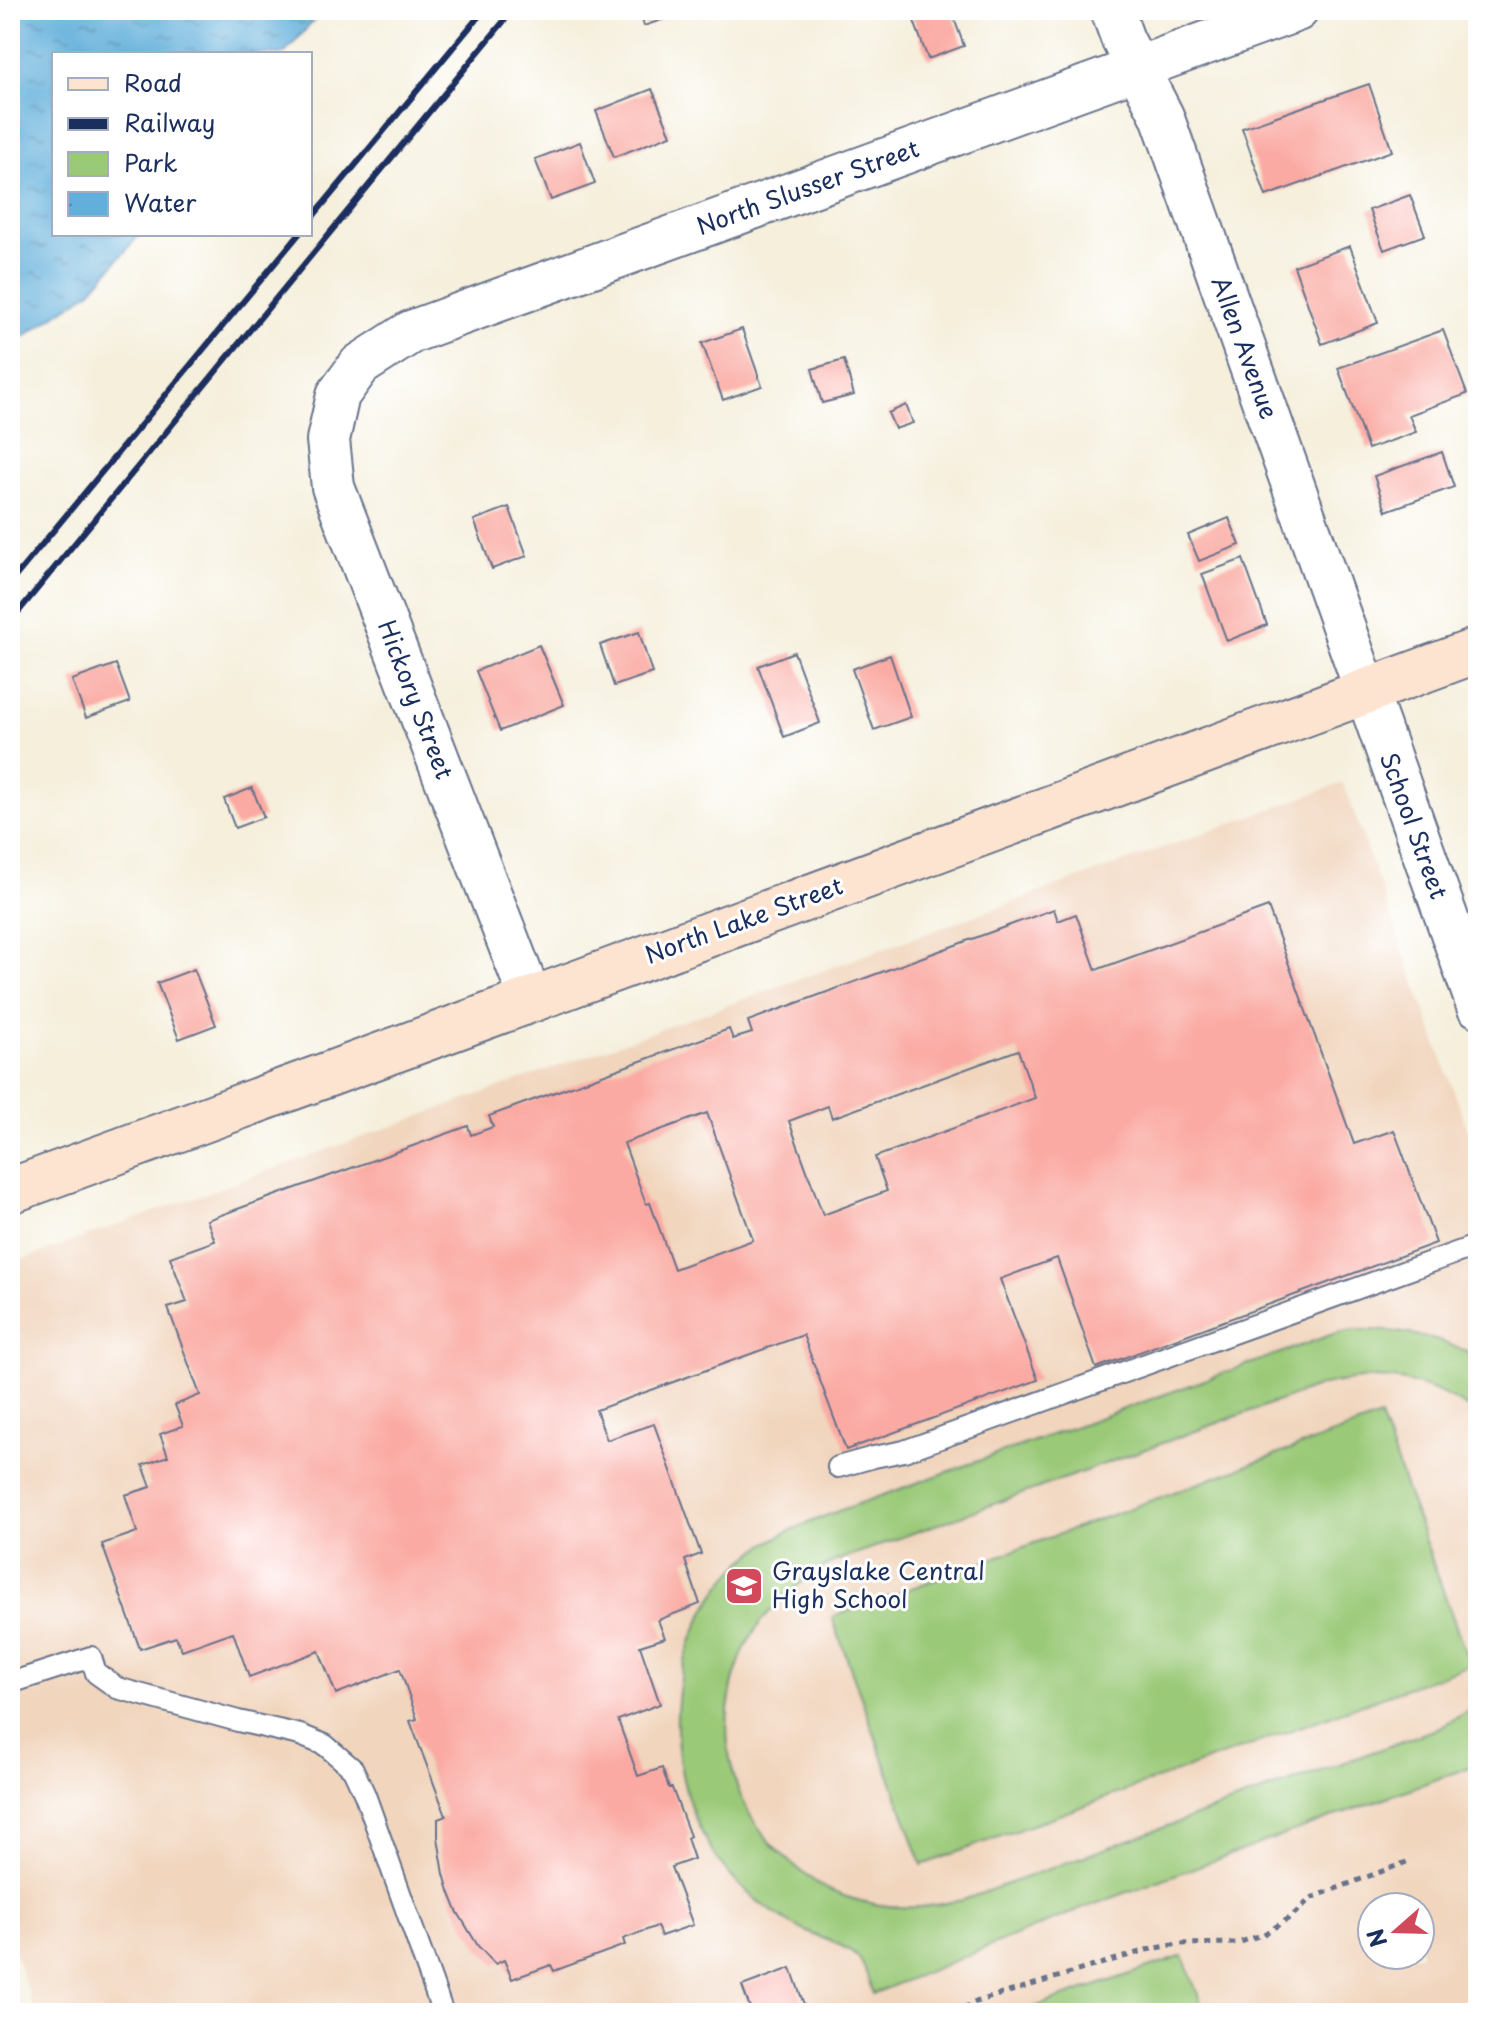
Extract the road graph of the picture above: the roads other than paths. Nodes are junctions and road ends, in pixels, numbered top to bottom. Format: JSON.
{"nodes":[{"id":1,"x":1112,"y":10,"type":"edge"},
{"id":2,"x":1297,"y":10,"type":"edge"},
{"id":3,"x":1138,"y":68,"type":"junction"},
{"id":4,"x":338,"y":395,"type":"joint"},
{"id":5,"x":1478,"y":650,"type":"edge"},
{"id":6,"x":1365,"y":691,"type":"junction"},
{"id":7,"x":531,"y":1000,"type":"junction"},
{"id":8,"x":1478,"y":1006,"type":"edge"},
{"id":9,"x":10,"y":1191,"type":"edge"},
{"id":10,"x":1478,"y":1245,"type":"edge"},
{"id":11,"x":838,"y":1467,"type":"dead end"},
{"id":12,"x":10,"y":1683,"type":"edge"},
{"id":13,"x":443,"y":2013,"type":"edge"}],
"edges":[{"from":1,"to":3,"type":"street","name":"Allen Avenue"},
{"from":2,"to":3,"type":"street","name":"North Slusser Street"},
{"from":3,"to":4,"type":"street","name":"North Slusser Street"},
{"from":3,"to":6,"type":"street","name":"Allen Avenue"},
{"from":4,"to":7,"type":"street","name":"Hickory Street"},
{"from":5,"to":6,"type":"street","name":"North Lake Street"},
{"from":6,"to":7,"type":"street","name":"North Lake Street"},
{"from":6,"to":8,"type":"street","name":"School Street"},
{"from":7,"to":9,"type":"street","name":"North Lake Street"},
{"from":10,"to":11,"type":"lane"},
{"from":12,"to":13,"type":"lane"}]}
